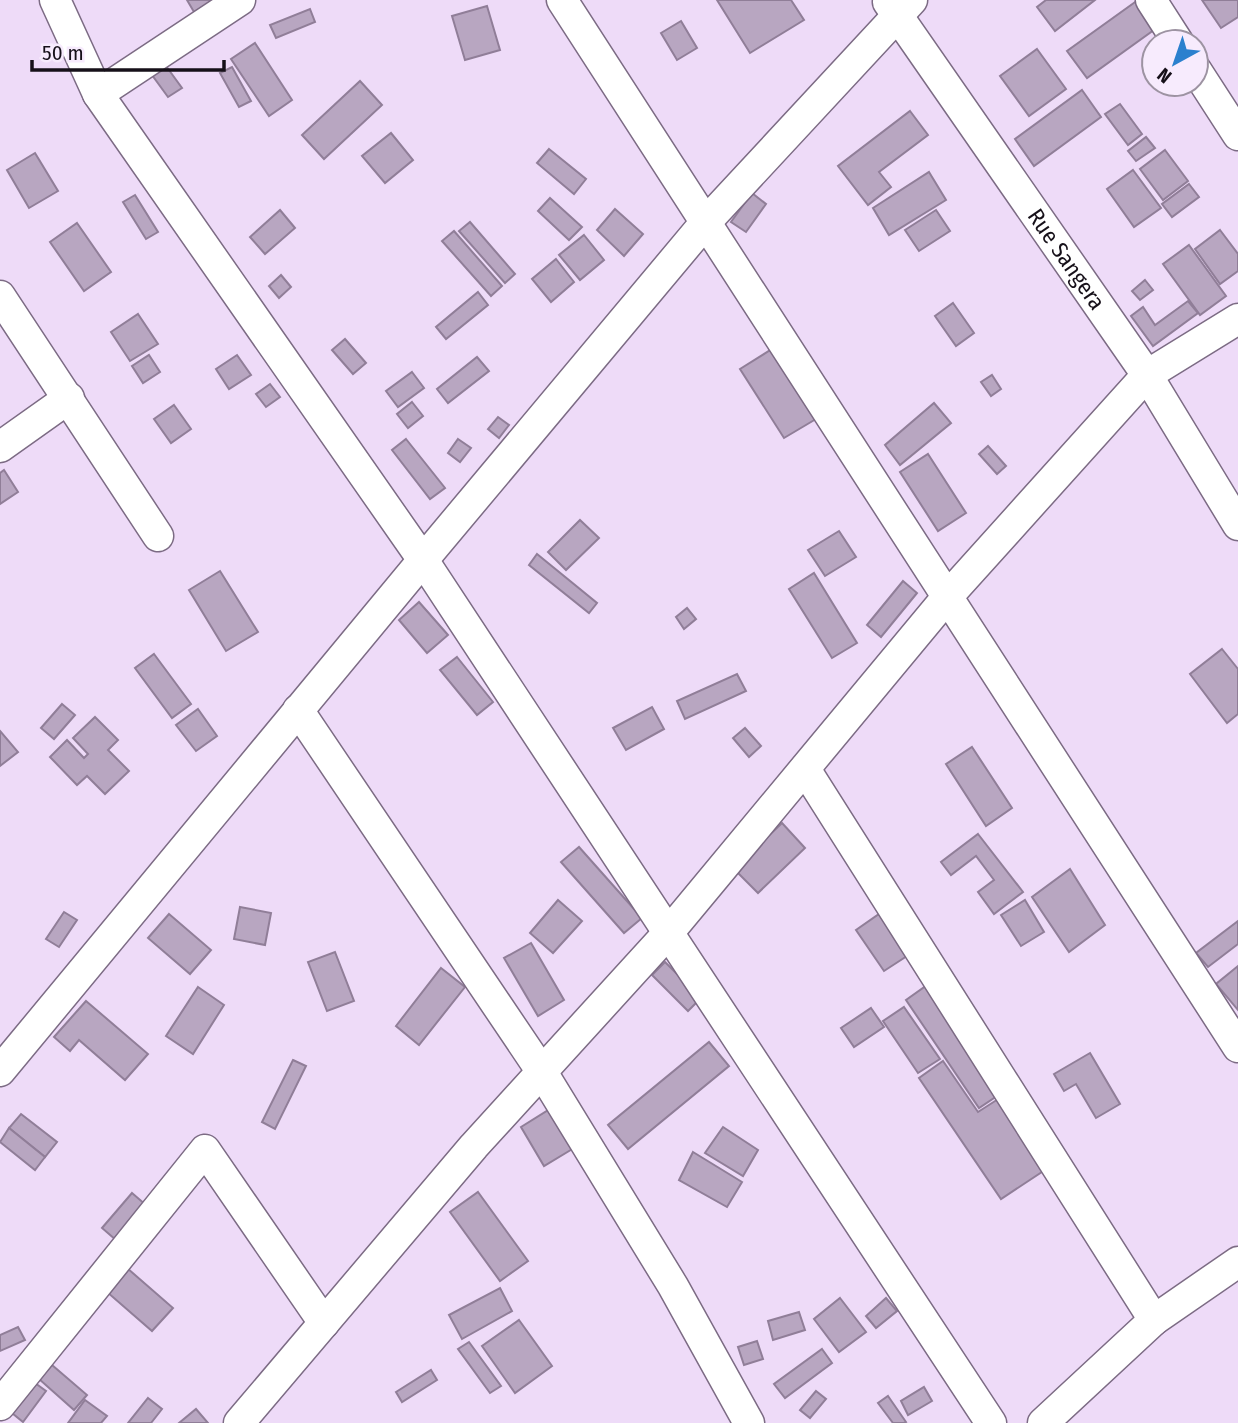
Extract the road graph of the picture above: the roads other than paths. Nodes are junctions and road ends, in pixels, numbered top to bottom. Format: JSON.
{"nodes":[{"id":1,"x":55,"y":0,"type":"edge"},
{"id":2,"x":240,"y":0,"type":"edge"},
{"id":3,"x":562,"y":0,"type":"edge"},
{"id":4,"x":1150,"y":0,"type":"edge"},
{"id":5,"x":899,"y":5,"type":"edge"},
{"id":6,"x":1169,"y":28,"type":"edge"},
{"id":7,"x":1210,"y":92,"type":"edge"},
{"id":8,"x":98,"y":94,"type":"junction"},
{"id":9,"x":1238,"y":135,"type":"edge"},
{"id":10,"x":705,"y":223,"type":"junction"},
{"id":11,"x":0,"y":296,"type":"edge"},
{"id":12,"x":1238,"y":319,"type":"edge"},
{"id":13,"x":1147,"y":374,"type":"junction"},
{"id":14,"x":69,"y":398,"type":"junction"},
{"id":15,"x":0,"y":447,"type":"edge"},
{"id":16,"x":1238,"y":525,"type":"edge"},
{"id":17,"x":158,"y":536,"type":"dead end"},
{"id":18,"x":422,"y":560,"type":"junction"},
{"id":19,"x":948,"y":596,"type":"junction"},
{"id":20,"x":298,"y":710,"type":"junction"},
{"id":21,"x":805,"y":769,"type":"junction"},
{"id":22,"x":669,"y":932,"type":"junction"},
{"id":23,"x":1238,"y":1047,"type":"edge"},
{"id":24,"x":0,"y":1071,"type":"edge"},
{"id":25,"x":542,"y":1072,"type":"junction"},
{"id":26,"x":1238,"y":1262,"type":"edge"},
{"id":27,"x":1154,"y":1320,"type":"junction"},
{"id":28,"x":324,"y":1323,"type":"junction"},
{"id":29,"x":0,"y":1405,"type":"edge"},
{"id":30,"x":239,"y":1423,"type":"edge"},
{"id":31,"x":749,"y":1423,"type":"edge"},
{"id":32,"x":991,"y":1423,"type":"edge"},
{"id":33,"x":1044,"y":1423,"type":"edge"}],
"edges":[{"from":1,"to":8,"type":"street"},
{"from":2,"to":8,"type":"street"},
{"from":3,"to":10,"type":"street"},
{"from":4,"to":6,"type":"street"},
{"from":5,"to":10,"type":"street"},
{"from":5,"to":13,"type":"street","name":"Rue Sangera"},
{"from":7,"to":9,"type":"street"},
{"from":8,"to":18,"type":"street"},
{"from":10,"to":18,"type":"street"},
{"from":10,"to":19,"type":"street"},
{"from":11,"to":14,"type":"street"},
{"from":12,"to":13,"type":"street"},
{"from":13,"to":16,"type":"street","name":"Rue Sangera"},
{"from":13,"to":19,"type":"street"},
{"from":14,"to":15,"type":"street"},
{"from":14,"to":17,"type":"street"},
{"from":18,"to":20,"type":"street"},
{"from":18,"to":22,"type":"street"},
{"from":19,"to":21,"type":"street"},
{"from":19,"to":23,"type":"street"},
{"from":20,"to":24,"type":"street"},
{"from":20,"to":25,"type":"street"},
{"from":21,"to":22,"type":"street"},
{"from":21,"to":27,"type":"street"},
{"from":22,"to":25,"type":"street"},
{"from":22,"to":32,"type":"street"},
{"from":25,"to":28,"type":"street"},
{"from":25,"to":31,"type":"street"},
{"from":26,"to":27,"type":"street"},
{"from":27,"to":33,"type":"street"},
{"from":28,"to":29,"type":"street"},
{"from":28,"to":30,"type":"street"}]}
